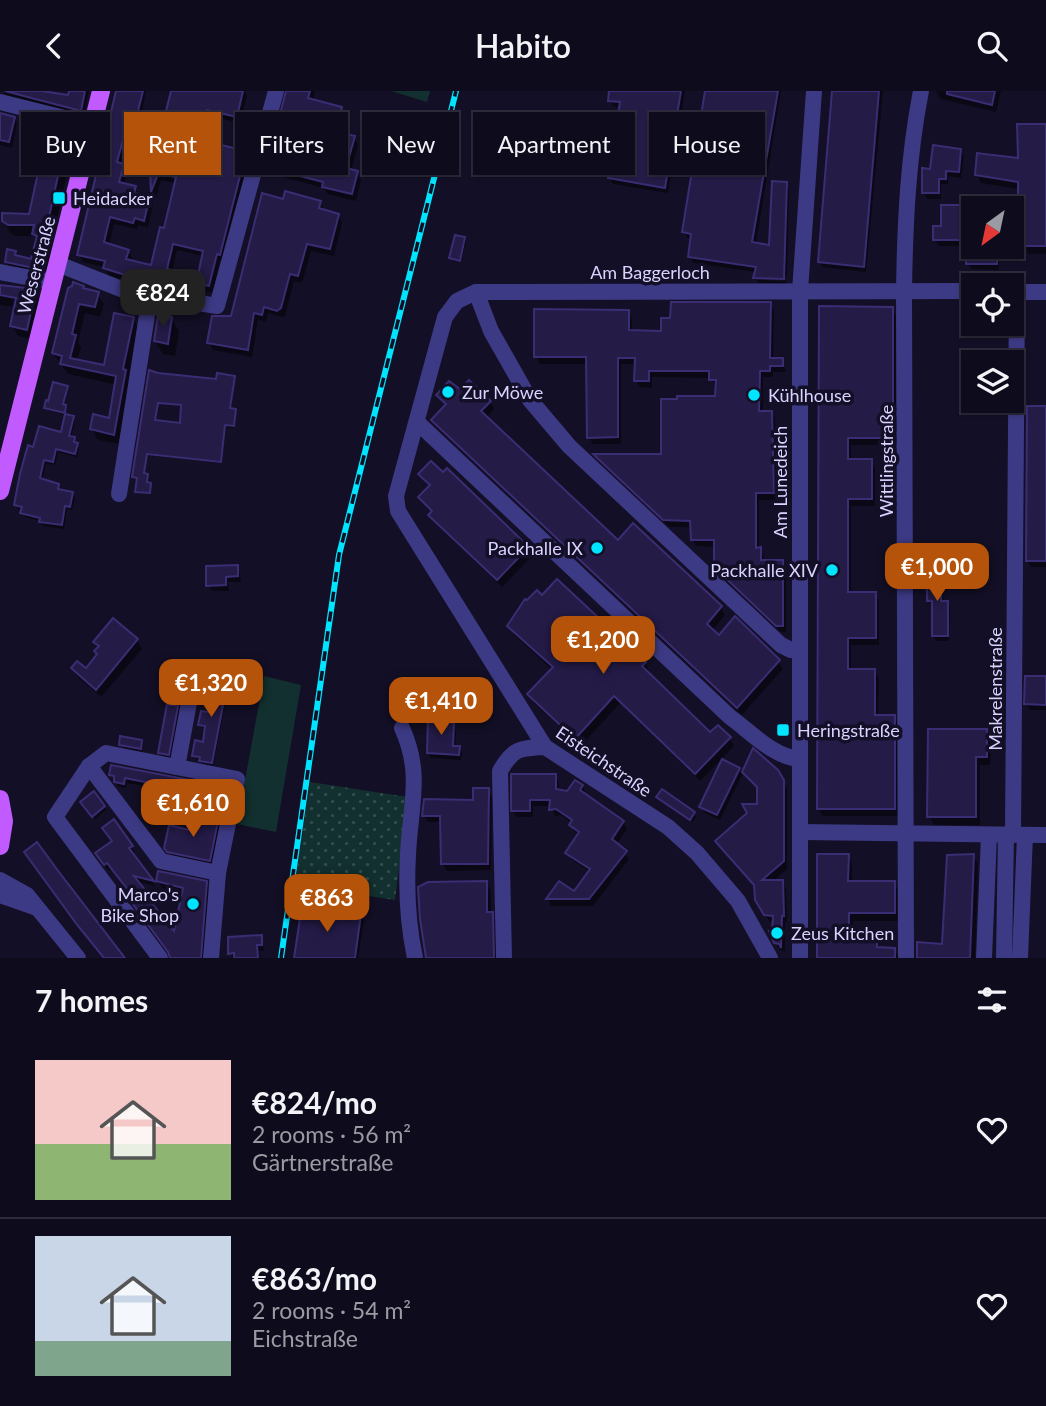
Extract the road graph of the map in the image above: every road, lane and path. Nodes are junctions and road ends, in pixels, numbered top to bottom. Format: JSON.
{"nodes":[{"id":1,"x":101,"y":91,"type":"edge"},
{"id":2,"x":276,"y":91,"type":"edge"},
{"id":3,"x":814,"y":91,"type":"edge"},
{"id":4,"x":921,"y":91,"type":"edge"},
{"id":5,"x":0,"y":102,"type":"edge"},
{"id":6,"x":40,"y":112,"type":"edge"},
{"id":7,"x":96,"y":112,"type":"edge"},
{"id":8,"x":80,"y":175,"type":"edge"},
{"id":9,"x":58,"y":264,"type":"junction"},
{"id":10,"x":0,"y":272,"type":"edge"},
{"id":11,"x":53,"y":282,"type":"junction"},
{"id":12,"x":800,"y":291,"type":"junction"},
{"id":13,"x":904,"y":291,"type":"junction"},
{"id":14,"x":961,"y":291,"type":"edge"},
{"id":15,"x":476,"y":292,"type":"junction"},
{"id":16,"x":1024,"y":292,"type":"edge"},
{"id":17,"x":1046,"y":292,"type":"edge"},
{"id":18,"x":150,"y":296,"type":"junction"},
{"id":19,"x":1014,"y":336,"type":"edge"},
{"id":20,"x":417,"y":422,"type":"junction"},
{"id":21,"x":0,"y":491,"type":"edge"},
{"id":22,"x":119,"y":493,"type":"dead end"},
{"id":23,"x":799,"y":650,"type":"junction"},
{"id":24,"x":194,"y":676,"type":"dead end"},
{"id":25,"x":402,"y":728,"type":"dead end"},
{"id":26,"x":545,"y":747,"type":"junction"},
{"id":27,"x":800,"y":759,"type":"junction"},
{"id":28,"x":89,"y":766,"type":"junction"},
{"id":29,"x":177,"y":767,"type":"junction"},
{"id":30,"x":0,"y":799,"type":"edge"},
{"id":31,"x":800,"y":832,"type":"junction"},
{"id":32,"x":907,"y":833,"type":"junction"},
{"id":33,"x":989,"y":835,"type":"junction"},
{"id":34,"x":1015,"y":835,"type":"junction"},
{"id":35,"x":1046,"y":835,"type":"edge"},
{"id":36,"x":0,"y":846,"type":"edge"},
{"id":37,"x":218,"y":873,"type":"junction"},
{"id":38,"x":0,"y":880,"type":"edge"},
{"id":39,"x":0,"y":895,"type":"edge"},
{"id":40,"x":39,"y":909,"type":"junction"},
{"id":41,"x":78,"y":958,"type":"edge"},
{"id":42,"x":160,"y":958,"type":"edge"},
{"id":43,"x":211,"y":958,"type":"edge"},
{"id":44,"x":415,"y":958,"type":"edge"},
{"id":45,"x":504,"y":958,"type":"edge"},
{"id":46,"x":770,"y":958,"type":"edge"},
{"id":47,"x":800,"y":958,"type":"edge"},
{"id":48,"x":906,"y":958,"type":"edge"},
{"id":49,"x":984,"y":958,"type":"edge"},
{"id":50,"x":1004,"y":958,"type":"edge"},
{"id":51,"x":1020,"y":958,"type":"edge"}],
"edges":[{"from":1,"to":7,"type":"main road","name":"Weserstraße"},
{"from":2,"to":18,"type":"street"},
{"from":3,"to":12,"type":"street","name":"Am Lunedeich"},
{"from":4,"to":13,"type":"street","name":"Wittlingstraße"},
{"from":5,"to":6,"type":"street"},
{"from":8,"to":9,"type":"main road","name":"Weserstraße"},
{"from":9,"to":11,"type":"main road","name":"Weserstraße"},
{"from":9,"to":18,"type":"street"},
{"from":10,"to":11,"type":"street"},
{"from":11,"to":21,"type":"main road","name":"Weserstraße"},
{"from":12,"to":13,"type":"street","name":"Am Baggerloch"},
{"from":12,"to":15,"type":"street","name":"Am Baggerloch"},
{"from":12,"to":23,"type":"street","name":"Am Lunedeich"},
{"from":13,"to":14,"type":"street","name":"Am Baggerloch"},
{"from":13,"to":32,"type":"street","name":"Wittlingstraße"},
{"from":15,"to":20,"type":"street"},
{"from":15,"to":23,"type":"street"},
{"from":16,"to":17,"type":"street"},
{"from":18,"to":22,"type":"street"},
{"from":19,"to":34,"type":"street","name":"Makrelenstraße"},
{"from":20,"to":26,"type":"street","name":"Eisteichstraße"},
{"from":20,"to":27,"type":"street"},
{"from":23,"to":27,"type":"street","name":"Am Lunedeich"},
{"from":24,"to":29,"type":"street"},
{"from":25,"to":44,"type":"street"},
{"from":26,"to":45,"type":"street"},
{"from":26,"to":46,"type":"street","name":"Eisteichstraße"},
{"from":27,"to":31,"type":"street","name":"Am Lunedeich"},
{"from":28,"to":29,"type":"street"},
{"from":28,"to":37,"type":"street"},
{"from":28,"to":42,"type":"street"},
{"from":29,"to":37,"type":"street"},
{"from":30,"to":36,"type":"main road"},
{"from":31,"to":32,"type":"street"},
{"from":31,"to":47,"type":"street","name":"Am Lunedeich"},
{"from":32,"to":33,"type":"street"},
{"from":32,"to":48,"type":"street","name":"Wittlingstraße"},
{"from":33,"to":34,"type":"street"},
{"from":33,"to":49,"type":"street"},
{"from":34,"to":35,"type":"street"},
{"from":34,"to":50,"type":"street"},
{"from":34,"to":51,"type":"street"},
{"from":37,"to":43,"type":"street"},
{"from":38,"to":40,"type":"street"},
{"from":39,"to":40,"type":"street"},
{"from":40,"to":41,"type":"street"}]}
